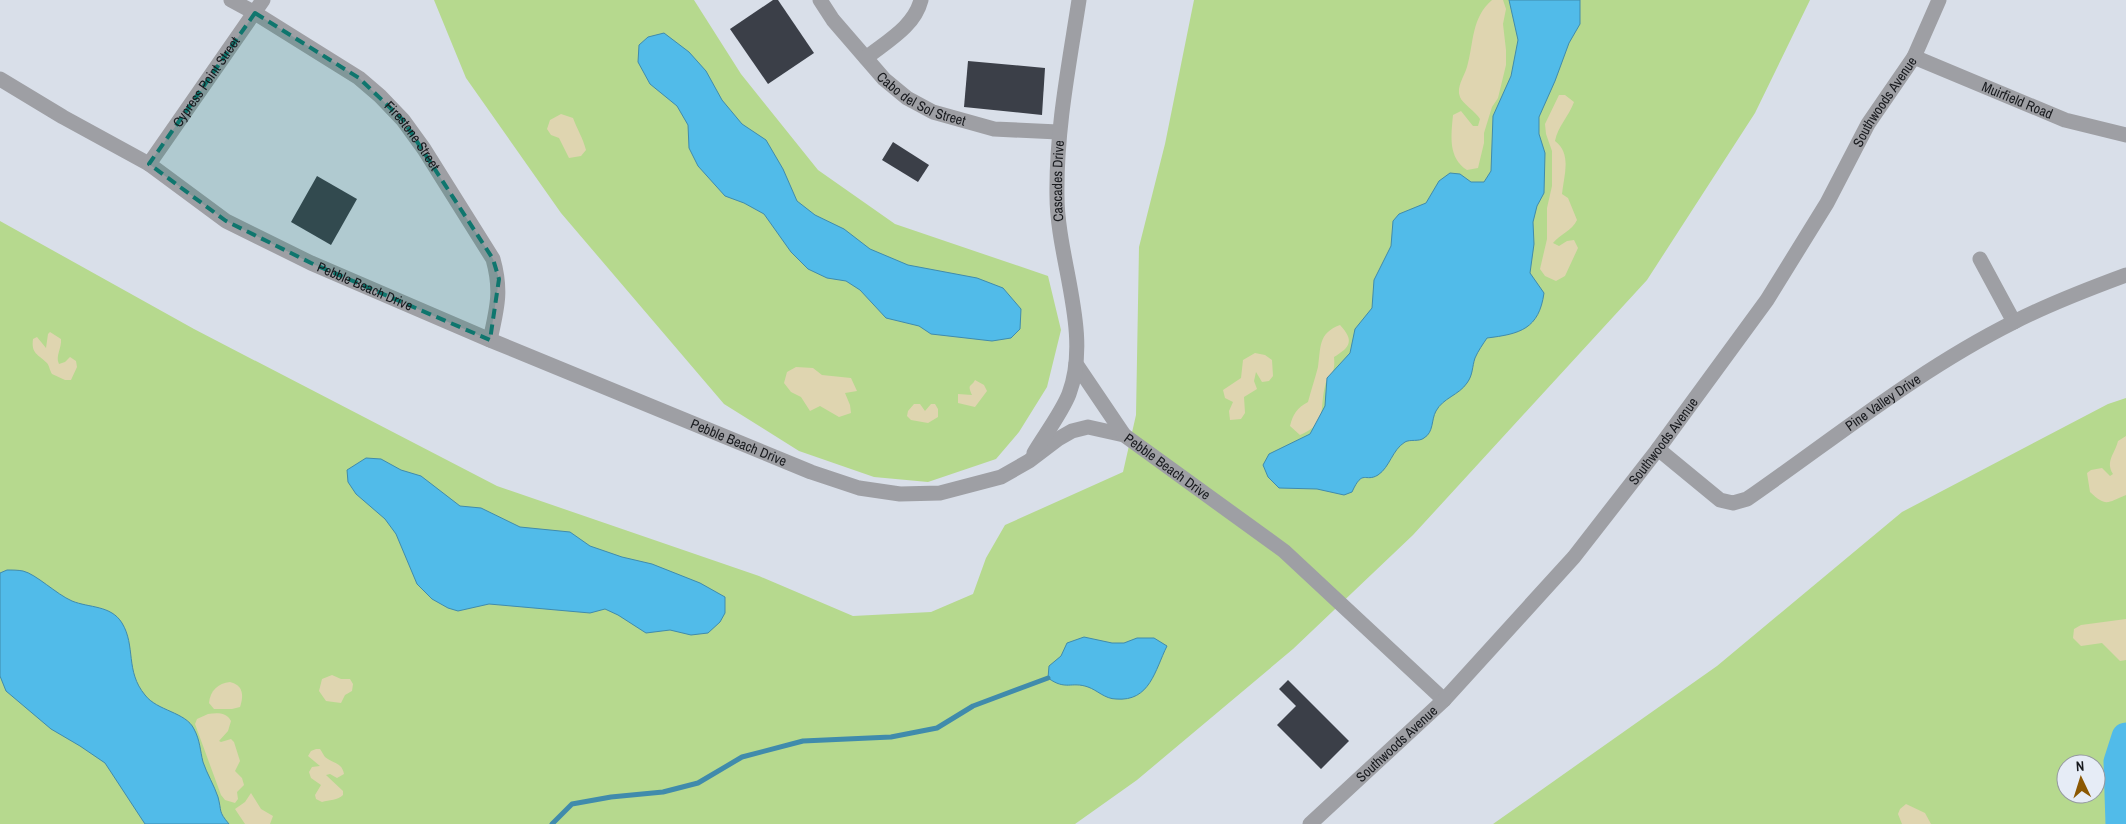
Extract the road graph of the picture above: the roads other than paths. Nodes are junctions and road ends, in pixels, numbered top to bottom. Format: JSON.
{"nodes":[{"id":1,"x":231,"y":0,"type":"edge"},
{"id":2,"x":263,"y":0,"type":"edge"},
{"id":3,"x":820,"y":0,"type":"edge"},
{"id":4,"x":921,"y":0,"type":"edge"},
{"id":5,"x":1079,"y":0,"type":"edge"},
{"id":6,"x":1939,"y":0,"type":"edge"},
{"id":7,"x":256,"y":13,"type":"junction"},
{"id":8,"x":1914,"y":57,"type":"junction"},
{"id":9,"x":866,"y":58,"type":"junction"},
{"id":10,"x":0,"y":79,"type":"edge"},
{"id":11,"x":1058,"y":132,"type":"junction"},
{"id":12,"x":2126,"y":135,"type":"edge"},
{"id":13,"x":150,"y":164,"type":"junction"},
{"id":14,"x":1980,"y":259,"type":"dead end"},
{"id":15,"x":2126,"y":275,"type":"edge"},
{"id":16,"x":2014,"y":322,"type":"junction"},
{"id":17,"x":490,"y":340,"type":"junction"},
{"id":18,"x":1076,"y":364,"type":"junction"},
{"id":19,"x":1124,"y":435,"type":"junction"},
{"id":20,"x":1658,"y":449,"type":"junction"},
{"id":21,"x":1029,"y":461,"type":"junction"},
{"id":22,"x":1444,"y":700,"type":"junction"},
{"id":23,"x":1310,"y":824,"type":"edge"}],
"edges":[{"from":1,"to":7,"type":"street","name":"Firestone Street"},
{"from":2,"to":7,"type":"street","name":"Cypress Point Street"},
{"from":3,"to":9,"type":"street","name":"Cabo del Sol Street"},
{"from":4,"to":9,"type":"street"},
{"from":5,"to":11,"type":"street","name":"Cascades Drive"},
{"from":6,"to":8,"type":"street","name":"Southwoods Avenue"},
{"from":7,"to":13,"type":"street","name":"Cypress Point Street"},
{"from":7,"to":17,"type":"street","name":"Firestone Street"},
{"from":8,"to":12,"type":"street","name":"Muirfield Road"},
{"from":8,"to":20,"type":"street","name":"Southwoods Avenue"},
{"from":9,"to":11,"type":"street","name":"Cabo del Sol Street"},
{"from":10,"to":13,"type":"street","name":"Pebble Beach Drive"},
{"from":11,"to":18,"type":"street","name":"Cascades Drive"},
{"from":13,"to":17,"type":"street","name":"Pebble Beach Drive"},
{"from":14,"to":16,"type":"street"},
{"from":15,"to":16,"type":"street","name":"Pine Valley Drive"},
{"from":16,"to":20,"type":"street","name":"Pine Valley Drive"},
{"from":17,"to":21,"type":"street","name":"Pebble Beach Drive"},
{"from":18,"to":19,"type":"street"},
{"from":18,"to":21,"type":"street","name":"Cascades Drive"},
{"from":19,"to":21,"type":"street","name":"Pebble Beach Drive"},
{"from":19,"to":22,"type":"street","name":"Pebble Beach Drive"},
{"from":20,"to":22,"type":"street","name":"Southwoods Avenue"},
{"from":22,"to":23,"type":"street","name":"Southwoods Avenue"}]}
